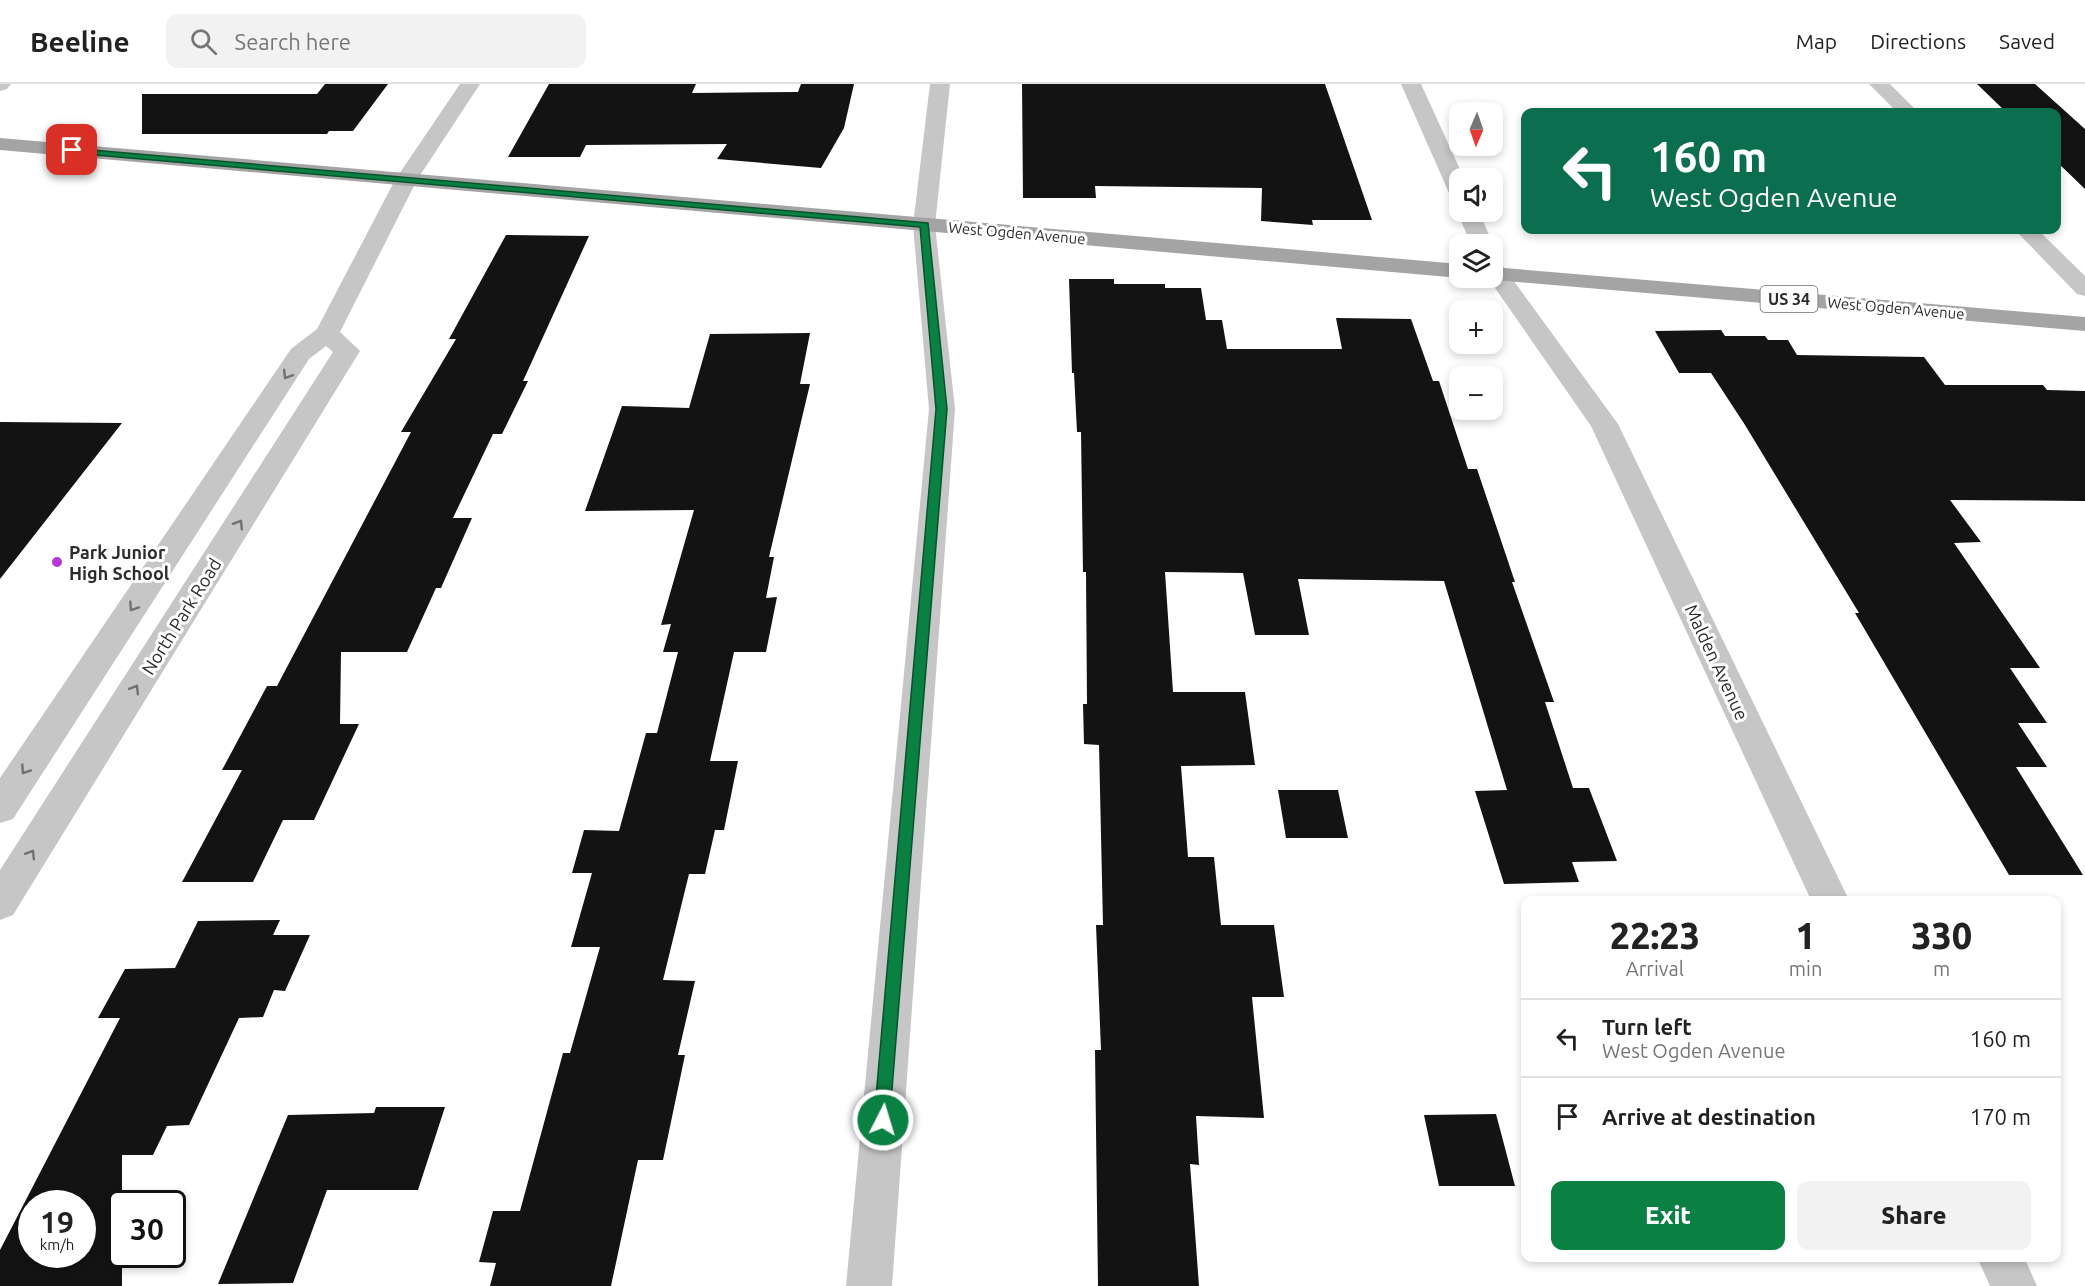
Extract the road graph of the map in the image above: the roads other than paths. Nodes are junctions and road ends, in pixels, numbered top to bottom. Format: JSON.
{"nodes":[{"id":1,"x":470,"y":84,"type":"edge"},
{"id":2,"x":940,"y":84,"type":"edge"},
{"id":3,"x":1411,"y":84,"type":"edge"},
{"id":4,"x":1880,"y":84,"type":"edge"},
{"id":5,"x":1904,"y":108,"type":"edge"},
{"id":6,"x":0,"y":144,"type":"edge"},
{"id":7,"x":1449,"y":169,"type":"edge"},
{"id":8,"x":406,"y":180,"type":"junction"},
{"id":9,"x":924,"y":225,"type":"junction"},
{"id":10,"x":2030,"y":234,"type":"edge"},
{"id":11,"x":1449,"y":270,"type":"edge"},
{"id":12,"x":1503,"y":273,"type":"edge"},
{"id":13,"x":1503,"y":284,"type":"edge"},
{"id":14,"x":2085,"y":288,"type":"edge"},
{"id":15,"x":2085,"y":324,"type":"edge"},
{"id":16,"x":327,"y":333,"type":"junction"},
{"id":17,"x":0,"y":808,"type":"edge"},
{"id":18,"x":1828,"y":896,"type":"edge"},
{"id":19,"x":0,"y":903,"type":"edge"},
{"id":20,"x":2002,"y":1262,"type":"edge"},
{"id":21,"x":869,"y":1286,"type":"edge"},
{"id":22,"x":2014,"y":1286,"type":"edge"}],
"edges":[{"from":1,"to":8,"type":"street"},
{"from":2,"to":9,"type":"street"},
{"from":3,"to":7,"type":"street"},
{"from":4,"to":5,"type":"street"},
{"from":6,"to":8,"type":"main road","name":"West Ogden Avenue"},
{"from":8,"to":9,"type":"main road","name":"West Ogden Avenue"},
{"from":8,"to":16,"type":"street"},
{"from":9,"to":11,"type":"main road","name":"West Ogden Avenue"},
{"from":9,"to":21,"type":"street"},
{"from":10,"to":14,"type":"street"},
{"from":12,"to":15,"type":"main road","name":"West Ogden Avenue","number":"US 34"},
{"from":13,"to":18,"type":"street","name":"Malden Avenue"},
{"from":16,"to":17,"type":"street","one_way":true},
{"from":19,"to":16,"type":"street","name":"North Park Road","one_way":true},
{"from":20,"to":22,"type":"street"}]}
